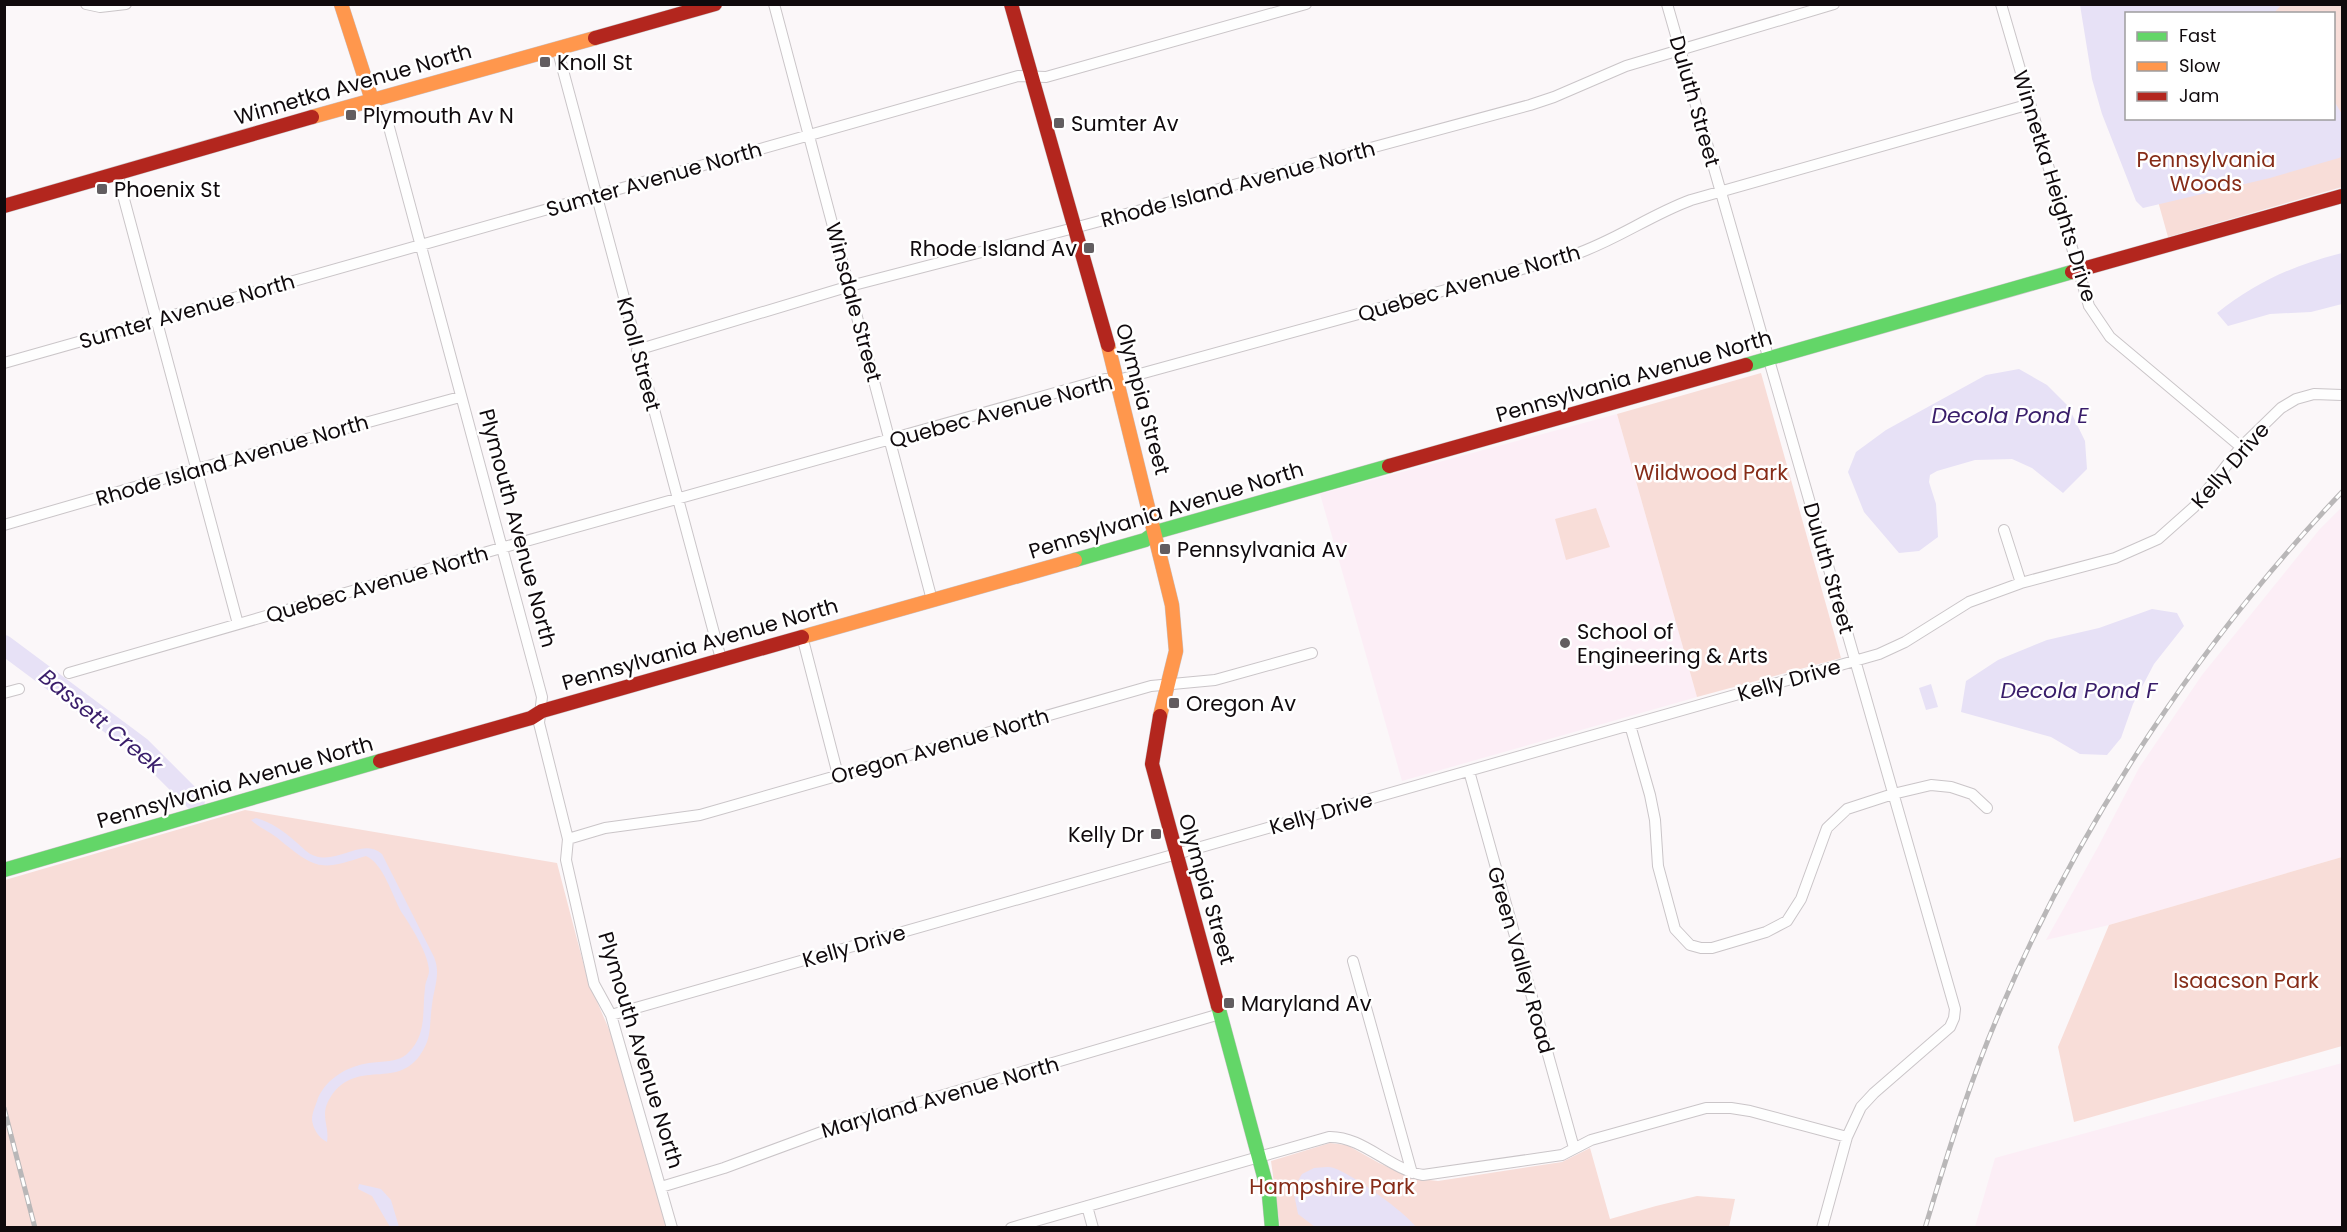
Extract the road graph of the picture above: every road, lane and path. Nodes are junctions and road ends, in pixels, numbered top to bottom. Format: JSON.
{"nodes":[{"id":1,"x":86,"y":4,"type":"edge"},
{"id":2,"x":126,"y":4,"type":"edge"},
{"id":3,"x":341,"y":4,"type":"edge"},
{"id":4,"x":715,"y":4,"type":"edge"},
{"id":5,"x":774,"y":4,"type":"edge"},
{"id":6,"x":1011,"y":4,"type":"edge"},
{"id":7,"x":1306,"y":4,"type":"edge"},
{"id":8,"x":1667,"y":4,"type":"edge"},
{"id":9,"x":1834,"y":4,"type":"edge"},
{"id":10,"x":2001,"y":4,"type":"edge"},
{"id":11,"x":557,"y":48,"type":"junction"},
{"id":12,"x":1680,"y":49,"type":"junction"},
{"id":13,"x":1031,"y":76,"type":"junction"},
{"id":14,"x":372,"y":100,"type":"junction"},
{"id":15,"x":2030,"y":104,"type":"junction"},
{"id":16,"x":386,"y":116,"type":"dead end"},
{"id":17,"x":810,"y":135,"type":"junction"},
{"id":18,"x":117,"y":173,"type":"junction"},
{"id":19,"x":1721,"y":192,"type":"junction"},
{"id":20,"x":597,"y":195,"type":"junction"},
{"id":21,"x":2343,"y":196,"type":"edge"},
{"id":22,"x":4,"y":206,"type":"edge"},
{"id":23,"x":1074,"y":228,"type":"junction"},
{"id":24,"x":420,"y":244,"type":"junction"},
{"id":25,"x":2079,"y":272,"type":"junction"},
{"id":26,"x":850,"y":286,"type":"junction"},
{"id":27,"x":156,"y":319,"type":"junction"},
{"id":28,"x":637,"y":350,"type":"junction"},
{"id":29,"x":1769,"y":360,"type":"junction"},
{"id":30,"x":4,"y":363,"type":"edge"},
{"id":31,"x":1118,"y":380,"type":"junction"},
{"id":32,"x":2343,"y":395,"type":"edge"},
{"id":33,"x":460,"y":397,"type":"junction"},
{"id":34,"x":891,"y":440,"type":"junction"},
{"id":35,"x":2241,"y":447,"type":"junction"},
{"id":36,"x":197,"y":469,"type":"junction"},
{"id":37,"x":678,"y":499,"type":"junction"},
{"id":38,"x":4,"y":525,"type":"edge"},
{"id":39,"x":2004,"y":530,"type":"dead end"},
{"id":40,"x":1156,"y":532,"type":"junction"},
{"id":41,"x":502,"y":548,"type":"junction"},
{"id":42,"x":2021,"y":584,"type":"junction"},
{"id":43,"x":933,"y":600,"type":"junction"},
{"id":44,"x":238,"y":624,"type":"junction"},
{"id":45,"x":802,"y":636,"type":"junction"},
{"id":46,"x":1312,"y":653,"type":"dead end"},
{"id":47,"x":722,"y":659,"type":"junction"},
{"id":48,"x":1856,"y":661,"type":"junction"},
{"id":49,"x":69,"y":673,"type":"dead end"},
{"id":50,"x":1167,"y":685,"type":"junction"},
{"id":51,"x":18,"y":689,"type":"dead end"},
{"id":52,"x":4,"y":693,"type":"edge"},
{"id":53,"x":542,"y":711,"type":"junction"},
{"id":54,"x":1630,"y":725,"type":"junction"},
{"id":55,"x":1469,"y":771,"type":"junction"},
{"id":56,"x":838,"y":775,"type":"junction"},
{"id":57,"x":1893,"y":794,"type":"junction"},
{"id":58,"x":1987,"y":808,"type":"dead end"},
{"id":59,"x":568,"y":839,"type":"junction"},
{"id":60,"x":1176,"y":854,"type":"junction"},
{"id":61,"x":4,"y":870,"type":"edge"},
{"id":62,"x":1353,"y":962,"type":"dead end"},
{"id":63,"x":1221,"y":1014,"type":"junction"},
{"id":64,"x":611,"y":1015,"type":"junction"},
{"id":65,"x":1847,"y":1137,"type":"junction"},
{"id":66,"x":1574,"y":1148,"type":"junction"},
{"id":67,"x":1257,"y":1156,"type":"junction"},
{"id":68,"x":1412,"y":1173,"type":"junction"},
{"id":69,"x":661,"y":1187,"type":"junction"},
{"id":70,"x":1087,"y":1206,"type":"junction"},
{"id":71,"x":672,"y":1227,"type":"edge"},
{"id":72,"x":1011,"y":1227,"type":"edge"},
{"id":73,"x":1094,"y":1227,"type":"edge"},
{"id":74,"x":1272,"y":1227,"type":"edge"},
{"id":75,"x":1822,"y":1227,"type":"edge"}],
"edges":[{"from":1,"to":2,"type":"street"},
{"from":3,"to":14,"type":"street"},
{"from":4,"to":11,"type":"street","name":"Winnetka Avenue North"},
{"from":5,"to":17,"type":"street","name":"Winsdale Street"},
{"from":6,"to":13,"type":"street","name":"Olympia Street"},
{"from":7,"to":13,"type":"street","name":"Sumter Avenue North"},
{"from":8,"to":12,"type":"street","name":"Duluth Street"},
{"from":9,"to":12,"type":"street","name":"Rhode Island Avenue North"},
{"from":10,"to":15,"type":"street","name":"Winnetka Heights Drive"},
{"from":11,"to":14,"type":"street","name":"Winnetka Avenue North"},
{"from":11,"to":20,"type":"street","name":"Knoll Street"},
{"from":12,"to":19,"type":"street","name":"Duluth Street"},
{"from":12,"to":23,"type":"street","name":"Rhode Island Avenue North"},
{"from":13,"to":17,"type":"street","name":"Sumter Avenue North"},
{"from":13,"to":23,"type":"street","name":"Olympia Street"},
{"from":14,"to":18,"type":"street","name":"Winnetka Avenue North"},
{"from":15,"to":19,"type":"street","name":"Quebec Avenue North"},
{"from":15,"to":25,"type":"street","name":"Winnetka Heights Drive"},
{"from":16,"to":24,"type":"street","name":"Plymouth Avenue North"},
{"from":17,"to":20,"type":"street","name":"Sumter Avenue North"},
{"from":17,"to":26,"type":"street","name":"Winsdale Street"},
{"from":18,"to":22,"type":"street","name":"Winnetka Avenue North"},
{"from":18,"to":27,"type":"street"},
{"from":19,"to":29,"type":"street","name":"Duluth Street"},
{"from":19,"to":31,"type":"street","name":"Quebec Avenue North"},
{"from":20,"to":24,"type":"street","name":"Sumter Avenue North"},
{"from":20,"to":28,"type":"street","name":"Knoll Street"},
{"from":21,"to":25,"type":"street","name":"Pennsylvania Avenue North"},
{"from":23,"to":26,"type":"street","name":"Rhode Island Avenue North"},
{"from":23,"to":31,"type":"street","name":"Olympia Street"},
{"from":24,"to":27,"type":"street","name":"Sumter Avenue North"},
{"from":24,"to":33,"type":"street","name":"Plymouth Avenue North"},
{"from":25,"to":29,"type":"street","name":"Pennsylvania Avenue North"},
{"from":25,"to":35,"type":"street","name":"Winnetka Heights Drive"},
{"from":26,"to":28,"type":"street","name":"Rhode Island Avenue North"},
{"from":26,"to":34,"type":"street","name":"Winsdale Street"},
{"from":27,"to":30,"type":"street","name":"Sumter Avenue North"},
{"from":27,"to":36,"type":"street"},
{"from":28,"to":37,"type":"street","name":"Knoll Street"},
{"from":29,"to":40,"type":"street","name":"Pennsylvania Avenue North"},
{"from":29,"to":48,"type":"street","name":"Duluth Street"},
{"from":31,"to":34,"type":"street","name":"Quebec Avenue North"},
{"from":31,"to":40,"type":"street","name":"Olympia Street"},
{"from":32,"to":35,"type":"street","name":"Kelly Drive"},
{"from":33,"to":36,"type":"street","name":"Rhode Island Avenue North"},
{"from":33,"to":41,"type":"street","name":"Plymouth Avenue North"},
{"from":34,"to":37,"type":"street","name":"Quebec Avenue North"},
{"from":34,"to":43,"type":"street","name":"Winsdale Street"},
{"from":35,"to":42,"type":"street","name":"Kelly Drive"},
{"from":36,"to":38,"type":"street","name":"Rhode Island Avenue North"},
{"from":36,"to":44,"type":"street"},
{"from":37,"to":41,"type":"street","name":"Quebec Avenue North"},
{"from":37,"to":47,"type":"street","name":"Knoll Street"},
{"from":39,"to":42,"type":"street"},
{"from":40,"to":43,"type":"street","name":"Pennsylvania Avenue North"},
{"from":40,"to":50,"type":"street","name":"Olympia Street"},
{"from":41,"to":44,"type":"street","name":"Quebec Avenue North"},
{"from":41,"to":53,"type":"street","name":"Plymouth Avenue North"},
{"from":42,"to":48,"type":"street","name":"Kelly Drive"},
{"from":43,"to":45,"type":"street","name":"Pennsylvania Avenue North"},
{"from":44,"to":49,"type":"street","name":"Quebec Avenue North"},
{"from":45,"to":47,"type":"street","name":"Pennsylvania Avenue North"},
{"from":45,"to":56,"type":"street"},
{"from":46,"to":50,"type":"street","name":"Oregon Avenue North"},
{"from":47,"to":53,"type":"street","name":"Pennsylvania Avenue North"},
{"from":48,"to":54,"type":"street","name":"Kelly Drive"},
{"from":48,"to":57,"type":"street","name":"Duluth Street"},
{"from":50,"to":56,"type":"street","name":"Oregon Avenue North"},
{"from":50,"to":60,"type":"street","name":"Olympia Street"},
{"from":51,"to":52,"type":"street"},
{"from":53,"to":59,"type":"street","name":"Plymouth Avenue North"},
{"from":53,"to":61,"type":"street","name":"Pennsylvania Avenue North"},
{"from":54,"to":55,"type":"street","name":"Kelly Drive"},
{"from":54,"to":57,"type":"street"},
{"from":55,"to":60,"type":"street","name":"Kelly Drive"},
{"from":55,"to":66,"type":"street","name":"Green Valley Road"},
{"from":56,"to":59,"type":"street","name":"Oregon Avenue North"},
{"from":57,"to":58,"type":"street"},
{"from":57,"to":65,"type":"street","name":"Duluth Street"},
{"from":59,"to":64,"type":"street","name":"Plymouth Avenue North"},
{"from":60,"to":63,"type":"street","name":"Olympia Street"},
{"from":60,"to":64,"type":"street","name":"Kelly Drive"},
{"from":62,"to":68,"type":"street"},
{"from":63,"to":67,"type":"street","name":"Olympia Street"},
{"from":63,"to":69,"type":"street","name":"Maryland Avenue North"},
{"from":64,"to":69,"type":"street","name":"Plymouth Avenue North"},
{"from":65,"to":66,"type":"street"},
{"from":65,"to":75,"type":"street"},
{"from":66,"to":68,"type":"street"},
{"from":67,"to":68,"type":"street"},
{"from":67,"to":70,"type":"street"},
{"from":67,"to":74,"type":"street","name":"Olympia Street"},
{"from":69,"to":71,"type":"street","name":"Plymouth Avenue North"},
{"from":70,"to":72,"type":"street"},
{"from":70,"to":73,"type":"street"}]}
